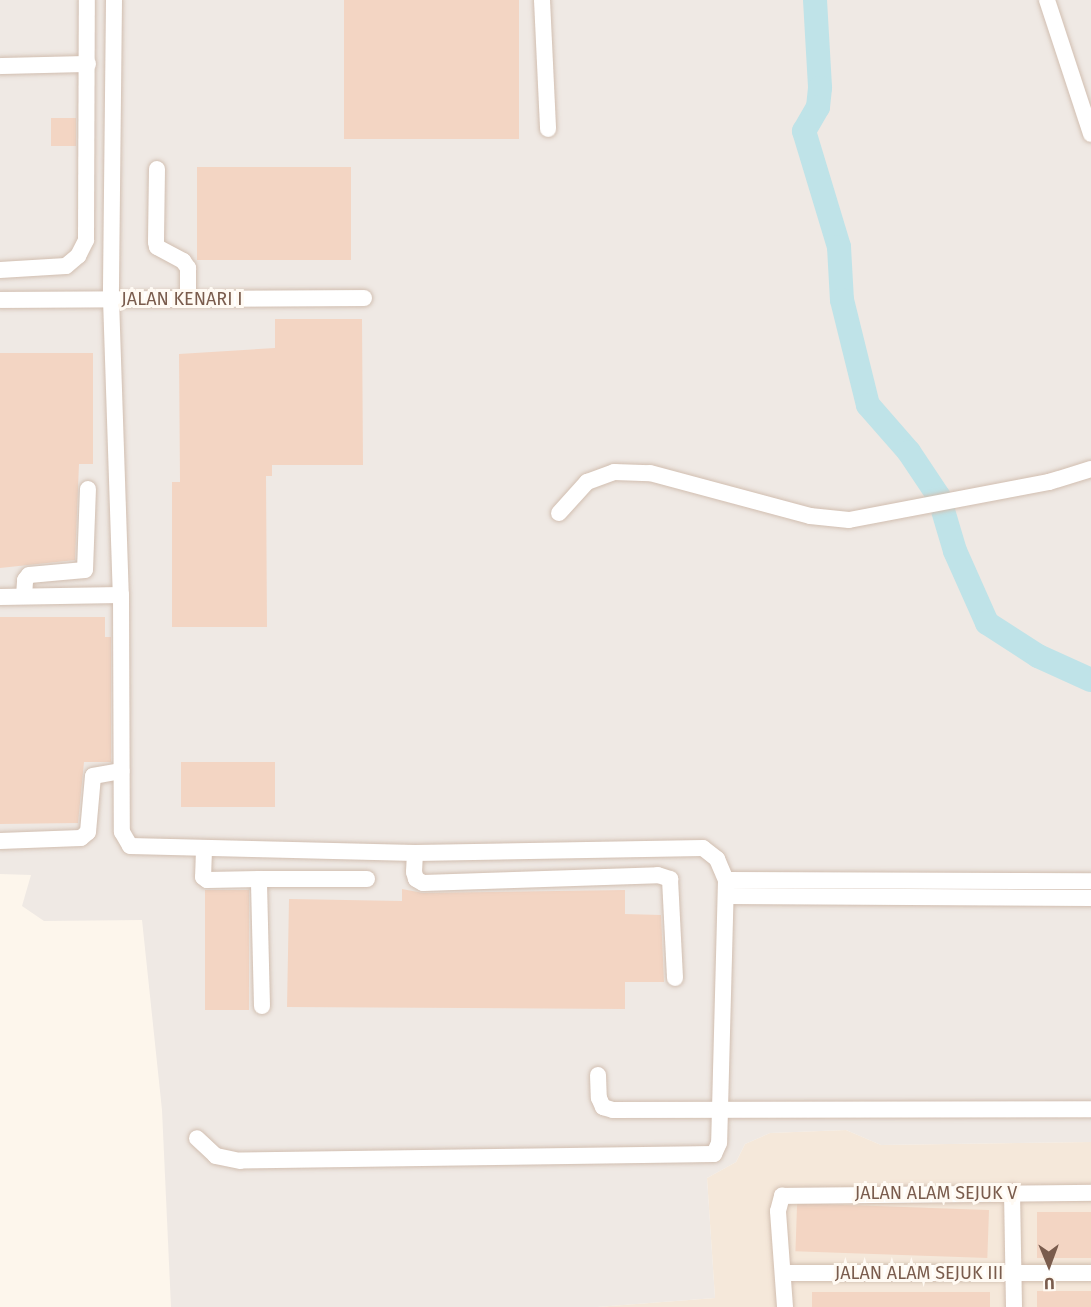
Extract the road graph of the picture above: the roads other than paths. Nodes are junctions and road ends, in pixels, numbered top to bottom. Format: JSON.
{"nodes":[{"id":1,"x":87,"y":0,"type":"edge"},
{"id":2,"x":114,"y":0,"type":"edge"},
{"id":3,"x":542,"y":0,"type":"edge"},
{"id":4,"x":1047,"y":0,"type":"edge"},
{"id":5,"x":87,"y":64,"type":"junction"},
{"id":6,"x":0,"y":66,"type":"edge"},
{"id":7,"x":548,"y":129,"type":"dead end"},
{"id":8,"x":1091,"y":134,"type":"edge"},
{"id":9,"x":157,"y":169,"type":"dead end"},
{"id":10,"x":0,"y":270,"type":"edge"},
{"id":11,"x":364,"y":297,"type":"dead end"},
{"id":12,"x":111,"y":299,"type":"junction"},
{"id":13,"x":188,"y":299,"type":"junction"},
{"id":14,"x":0,"y":300,"type":"edge"},
{"id":15,"x":1091,"y":469,"type":"edge"},
{"id":16,"x":88,"y":489,"type":"dead end"},
{"id":17,"x":559,"y":513,"type":"dead end"},
{"id":18,"x":121,"y":596,"type":"junction"},
{"id":19,"x":0,"y":597,"type":"edge"},
{"id":20,"x":24,"y":597,"type":"junction"},
{"id":21,"x":122,"y":771,"type":"junction"},
{"id":22,"x":0,"y":841,"type":"edge"},
{"id":23,"x":623,"y":849,"type":"junction"},
{"id":24,"x":204,"y":850,"type":"junction"},
{"id":25,"x":563,"y":850,"type":"junction"},
{"id":26,"x":510,"y":851,"type":"junction"},
{"id":27,"x":415,"y":852,"type":"junction"},
{"id":28,"x":624,"y":876,"type":"junction"},
{"id":29,"x":564,"y":878,"type":"junction"},
{"id":30,"x":259,"y":879,"type":"junction"},
{"id":31,"x":367,"y":879,"type":"dead end"},
{"id":32,"x":510,"y":880,"type":"junction"},
{"id":33,"x":1091,"y":881,"type":"edge"},
{"id":34,"x":726,"y":888,"type":"junction"},
{"id":35,"x":1091,"y":898,"type":"edge"},
{"id":36,"x":675,"y":978,"type":"dead end"},
{"id":37,"x":262,"y":1005,"type":"dead end"},
{"id":38,"x":598,"y":1075,"type":"dead end"},
{"id":39,"x":1091,"y":1109,"type":"edge"},
{"id":40,"x":721,"y":1110,"type":"junction"},
{"id":41,"x":197,"y":1138,"type":"dead end"},
{"id":42,"x":1012,"y":1192,"type":"junction"},
{"id":43,"x":1091,"y":1193,"type":"edge"},
{"id":44,"x":783,"y":1273,"type":"junction"},
{"id":45,"x":1013,"y":1273,"type":"junction"},
{"id":46,"x":1091,"y":1274,"type":"edge"},
{"id":47,"x":785,"y":1307,"type":"edge"},
{"id":48,"x":1014,"y":1307,"type":"edge"}],
"edges":[{"from":1,"to":5,"type":"street"},
{"from":2,"to":12,"type":"street"},
{"from":3,"to":7,"type":"street"},
{"from":4,"to":8,"type":"street"},
{"from":5,"to":6,"type":"street"},
{"from":5,"to":10,"type":"street"},
{"from":9,"to":13,"type":"street"},
{"from":11,"to":13,"type":"street","name":"JALAN KENARI I"},
{"from":12,"to":13,"type":"street","name":"JALAN KENARI I"},
{"from":12,"to":14,"type":"street","name":"JALAN KENARI I"},
{"from":12,"to":18,"type":"street"},
{"from":15,"to":17,"type":"street"},
{"from":16,"to":20,"type":"street"},
{"from":18,"to":20,"type":"street"},
{"from":18,"to":21,"type":"street"},
{"from":19,"to":20,"type":"street"},
{"from":21,"to":22,"type":"street"},
{"from":21,"to":24,"type":"street"},
{"from":23,"to":25,"type":"street"},
{"from":23,"to":28,"type":"street"},
{"from":23,"to":34,"type":"street"},
{"from":24,"to":27,"type":"street"},
{"from":24,"to":30,"type":"street"},
{"from":25,"to":26,"type":"street"},
{"from":25,"to":29,"type":"street"},
{"from":26,"to":27,"type":"street"},
{"from":26,"to":32,"type":"street"},
{"from":27,"to":32,"type":"street"},
{"from":28,"to":29,"type":"street"},
{"from":28,"to":36,"type":"street"},
{"from":29,"to":32,"type":"street"},
{"from":30,"to":31,"type":"street"},
{"from":30,"to":37,"type":"street"},
{"from":33,"to":34,"type":"street"},
{"from":34,"to":35,"type":"street"},
{"from":34,"to":40,"type":"street"},
{"from":38,"to":40,"type":"street"},
{"from":39,"to":40,"type":"street"},
{"from":40,"to":41,"type":"street"},
{"from":42,"to":43,"type":"street","name":"JALAN ALAM SEJUK V"},
{"from":42,"to":44,"type":"street","name":"JALAN ALAM SEJUK V"},
{"from":42,"to":45,"type":"street"},
{"from":44,"to":45,"type":"street","name":"JALAN ALAM SEJUK III"},
{"from":44,"to":47,"type":"street"},
{"from":45,"to":46,"type":"street","name":"JALAN ALAM SEJUK III"},
{"from":45,"to":48,"type":"street"}]}
